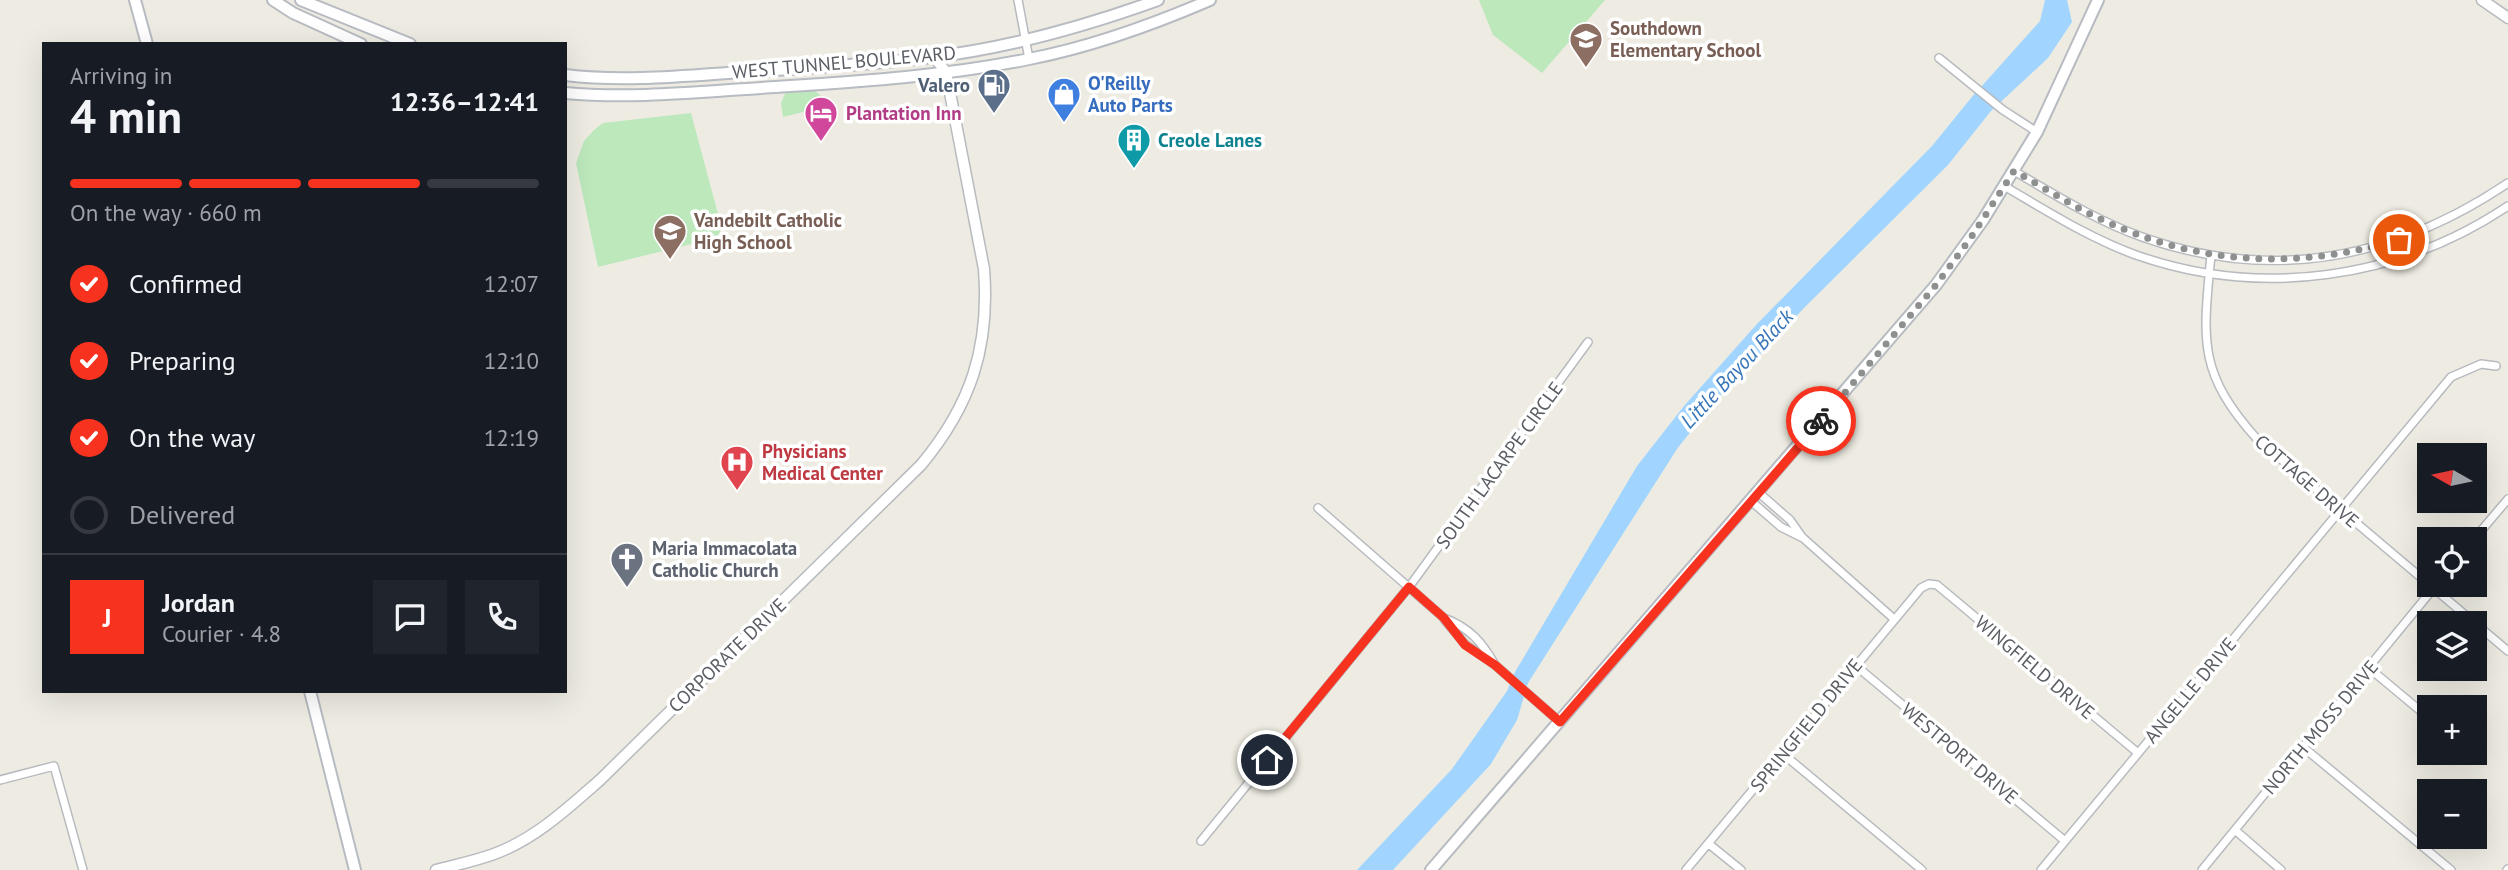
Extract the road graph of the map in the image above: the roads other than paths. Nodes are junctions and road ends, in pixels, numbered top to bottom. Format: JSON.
{"nodes":[{"id":1,"x":135,"y":0,"type":"edge"},
{"id":2,"x":273,"y":0,"type":"edge"},
{"id":3,"x":301,"y":0,"type":"edge"},
{"id":4,"x":1018,"y":0,"type":"edge"},
{"id":5,"x":1158,"y":0,"type":"edge"},
{"id":6,"x":1210,"y":0,"type":"edge"},
{"id":7,"x":2098,"y":0,"type":"edge"},
{"id":8,"x":2482,"y":0,"type":"edge"},
{"id":9,"x":2508,"y":18,"type":"edge"},
{"id":10,"x":1025,"y":39,"type":"junction"},
{"id":11,"x":146,"y":42,"type":"edge"},
{"id":12,"x":356,"y":42,"type":"edge"},
{"id":13,"x":405,"y":42,"type":"edge"},
{"id":14,"x":934,"y":57,"type":"junction"},
{"id":15,"x":1939,"y":58,"type":"dead end"},
{"id":16,"x":1029,"y":59,"type":"junction"},
{"id":17,"x":805,"y":68,"type":"junction"},
{"id":18,"x":946,"y":72,"type":"junction"},
{"id":19,"x":567,"y":75,"type":"edge"},
{"id":20,"x":775,"y":87,"type":"junction"},
{"id":21,"x":567,"y":93,"type":"edge"},
{"id":22,"x":2037,"y":132,"type":"junction"},
{"id":23,"x":2014,"y":171,"type":"junction"},
{"id":24,"x":2508,"y":183,"type":"edge"},
{"id":25,"x":2004,"y":187,"type":"junction"},
{"id":26,"x":2508,"y":206,"type":"edge"},
{"id":27,"x":2211,"y":256,"type":"junction"},
{"id":28,"x":2210,"y":274,"type":"junction"},
{"id":29,"x":1588,"y":342,"type":"dead end"},
{"id":30,"x":2496,"y":366,"type":"dead end"},
{"id":31,"x":1755,"y":496,"type":"junction"},
{"id":32,"x":2508,"y":499,"type":"edge"},
{"id":33,"x":1318,"y":508,"type":"dead end"},
{"id":34,"x":2340,"y":510,"type":"junction"},
{"id":35,"x":2484,"y":527,"type":"edge"},
{"id":36,"x":2417,"y":572,"type":"edge"},
{"id":37,"x":1930,"y":584,"type":"joint"},
{"id":38,"x":1409,"y":587,"type":"junction"},
{"id":39,"x":2427,"y":597,"type":"edge"},
{"id":40,"x":2446,"y":597,"type":"edge"},
{"id":41,"x":1444,"y":618,"type":"junction"},
{"id":42,"x":1894,"y":619,"type":"junction"},
{"id":43,"x":2508,"y":651,"type":"edge"},
{"id":44,"x":1495,"y":665,"type":"junction"},
{"id":45,"x":1855,"y":665,"type":"junction"},
{"id":46,"x":2369,"y":668,"type":"junction"},
{"id":47,"x":311,"y":693,"type":"edge"},
{"id":48,"x":2417,"y":708,"type":"edge"},
{"id":49,"x":1560,"y":722,"type":"junction"},
{"id":50,"x":2303,"y":747,"type":"junction"},
{"id":51,"x":1782,"y":753,"type":"junction"},
{"id":52,"x":2138,"y":753,"type":"junction"},
{"id":53,"x":0,"y":780,"type":"edge"},
{"id":54,"x":2235,"y":830,"type":"junction"},
{"id":55,"x":1201,"y":841,"type":"dead end"},
{"id":56,"x":2065,"y":842,"type":"junction"},
{"id":57,"x":1709,"y":844,"type":"junction"},
{"id":58,"x":83,"y":870,"type":"edge"},
{"id":59,"x":355,"y":870,"type":"edge"},
{"id":60,"x":436,"y":870,"type":"edge"},
{"id":61,"x":1431,"y":870,"type":"edge"},
{"id":62,"x":1686,"y":870,"type":"edge"},
{"id":63,"x":1741,"y":870,"type":"edge"},
{"id":64,"x":1922,"y":870,"type":"edge"},
{"id":65,"x":2041,"y":870,"type":"edge"},
{"id":66,"x":2202,"y":870,"type":"edge"},
{"id":67,"x":2281,"y":870,"type":"edge"},
{"id":68,"x":2451,"y":870,"type":"edge"}],
"edges":[{"from":1,"to":11,"type":"main road"},
{"from":2,"to":12,"type":"main road"},
{"from":3,"to":13,"type":"main road"},
{"from":4,"to":10,"type":"street"},
{"from":5,"to":10,"type":"main road","name":"WEST TUNNEL BOULEVARD"},
{"from":6,"to":16,"type":"main road","name":"WEST TUNNEL BOULEVARD"},
{"from":7,"to":22,"type":"main road"},
{"from":8,"to":9,"type":"street"},
{"from":10,"to":14,"type":"main road","name":"WEST TUNNEL BOULEVARD"},
{"from":10,"to":16,"type":"street"},
{"from":14,"to":17,"type":"main road","name":"WEST TUNNEL BOULEVARD"},
{"from":14,"to":18,"type":"street","name":"CORPORATE DRIVE"},
{"from":15,"to":22,"type":"street"},
{"from":16,"to":18,"type":"main road","name":"WEST TUNNEL BOULEVARD"},
{"from":17,"to":19,"type":"main road","name":"WEST TUNNEL BOULEVARD"},
{"from":17,"to":20,"type":"main road"},
{"from":18,"to":20,"type":"main road","name":"WEST TUNNEL BOULEVARD"},
{"from":18,"to":60,"type":"street","name":"CORPORATE DRIVE"},
{"from":20,"to":21,"type":"main road","name":"WEST TUNNEL BOULEVARD"},
{"from":22,"to":23,"type":"main road"},
{"from":23,"to":25,"type":"main road"},
{"from":23,"to":27,"type":"street"},
{"from":24,"to":27,"type":"street"},
{"from":25,"to":28,"type":"street"},
{"from":25,"to":31,"type":"main road"},
{"from":26,"to":28,"type":"street"},
{"from":27,"to":28,"type":"street","name":"COTTAGE DRIVE"},
{"from":28,"to":34,"type":"street","name":"COTTAGE DRIVE"},
{"from":29,"to":38,"type":"street","name":"SOUTH LACARPE CIRCLE"},
{"from":30,"to":34,"type":"street","name":"ANGELLE DRIVE"},
{"from":31,"to":42,"type":"street"},
{"from":31,"to":49,"type":"main road"},
{"from":32,"to":35,"type":"street"},
{"from":33,"to":38,"type":"street"},
{"from":34,"to":36,"type":"street","name":"COTTAGE DRIVE"},
{"from":34,"to":52,"type":"street","name":"ANGELLE DRIVE"},
{"from":37,"to":42,"type":"street","name":"SPRINGFIELD DRIVE"},
{"from":37,"to":52,"type":"street","name":"WINGFIELD DRIVE"},
{"from":38,"to":41,"type":"street"},
{"from":38,"to":55,"type":"street","name":"SOUTH LACARPE CIRCLE"},
{"from":39,"to":46,"type":"street","name":"NORTH MOSS DRIVE"},
{"from":40,"to":43,"type":"street","name":"COTTAGE DRIVE"},
{"from":41,"to":44,"type":"street"},
{"from":41,"to":44,"type":"street"},
{"from":42,"to":45,"type":"street","name":"SPRINGFIELD DRIVE"},
{"from":44,"to":49,"type":"street"},
{"from":45,"to":51,"type":"street","name":"SPRINGFIELD DRIVE"},
{"from":45,"to":56,"type":"street","name":"WESTPORT DRIVE"},
{"from":46,"to":48,"type":"street"},
{"from":46,"to":50,"type":"street","name":"NORTH MOSS DRIVE"},
{"from":47,"to":59,"type":"main road"},
{"from":49,"to":61,"type":"main road"},
{"from":50,"to":54,"type":"street","name":"NORTH MOSS DRIVE"},
{"from":50,"to":68,"type":"street"},
{"from":51,"to":57,"type":"street","name":"SPRINGFIELD DRIVE"},
{"from":51,"to":64,"type":"street"},
{"from":52,"to":56,"type":"street","name":"ANGELLE DRIVE"},
{"from":53,"to":58,"type":"street"},
{"from":54,"to":66,"type":"street","name":"NORTH MOSS DRIVE"},
{"from":54,"to":67,"type":"street"},
{"from":56,"to":65,"type":"street","name":"ANGELLE DRIVE"},
{"from":57,"to":62,"type":"street","name":"SPRINGFIELD DRIVE"},
{"from":57,"to":63,"type":"street"}]}
